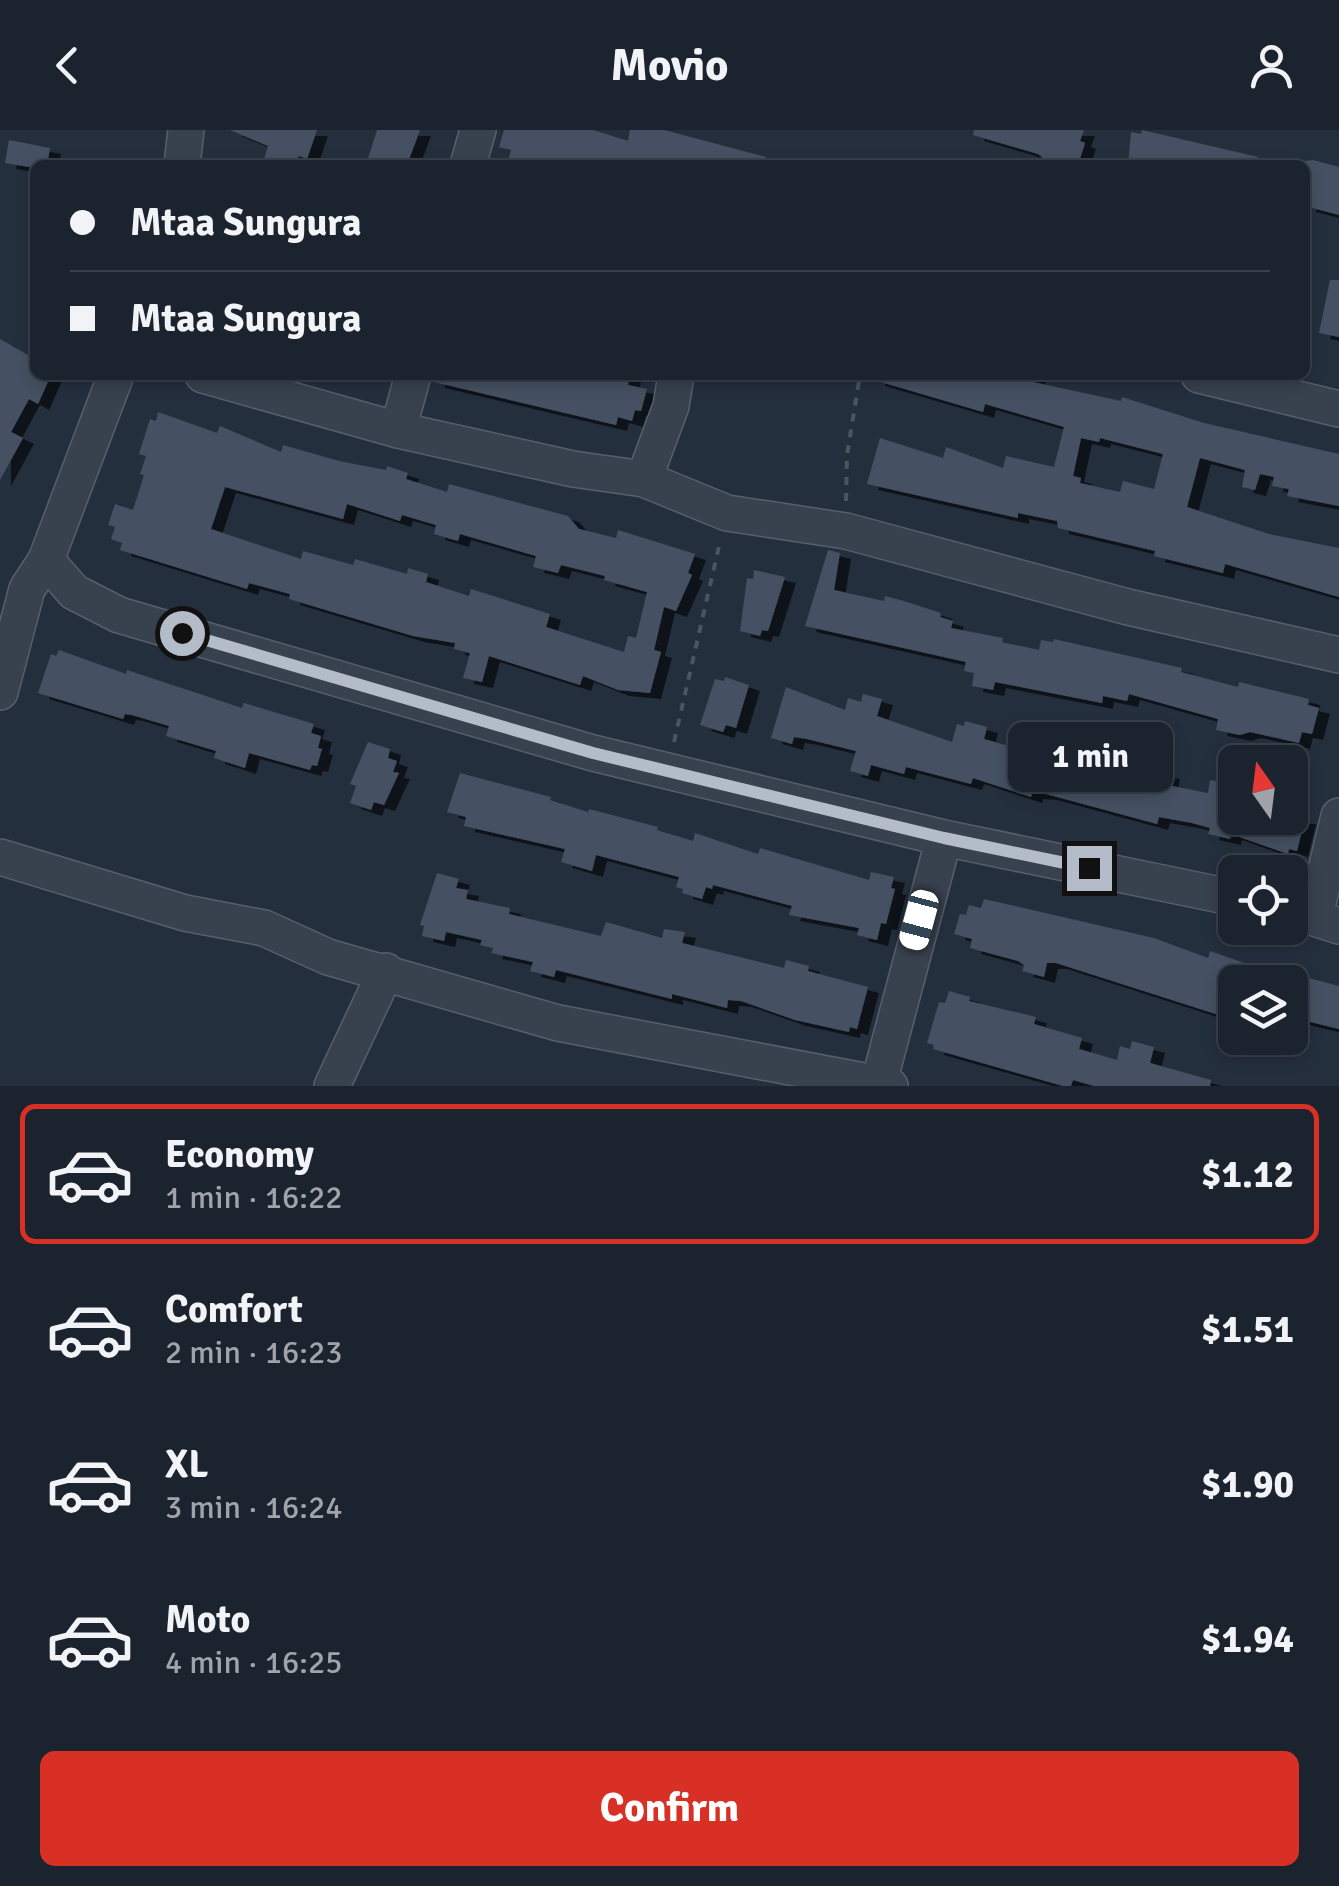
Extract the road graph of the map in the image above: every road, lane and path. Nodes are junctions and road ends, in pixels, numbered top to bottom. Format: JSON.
{"nodes":[{"id":1,"x":186,"y":130,"type":"edge"},
{"id":2,"x":478,"y":130,"type":"edge"},
{"id":3,"x":183,"y":160,"type":"edge"},
{"id":4,"x":469,"y":160,"type":"edge"},
{"id":5,"x":222,"y":380,"type":"edge"},
{"id":6,"x":411,"y":380,"type":"edge"},
{"id":7,"x":675,"y":380,"type":"edge"},
{"id":8,"x":859,"y":380,"type":"edge"},
{"id":9,"x":1220,"y":380,"type":"edge"},
{"id":10,"x":112,"y":387,"type":"edge"},
{"id":11,"x":1339,"y":409,"type":"edge"},
{"id":12,"x":398,"y":430,"type":"junction"},
{"id":13,"x":644,"y":479,"type":"junction"},
{"id":14,"x":727,"y":513,"type":"junction"},
{"id":15,"x":846,"y":531,"type":"junction"},
{"id":16,"x":46,"y":560,"type":"junction"},
{"id":17,"x":1339,"y":656,"type":"edge"},
{"id":18,"x":0,"y":692,"type":"edge"},
{"id":19,"x":666,"y":771,"type":"junction"},
{"id":20,"x":1339,"y":816,"type":"edge"},
{"id":21,"x":944,"y":838,"type":"junction"},
{"id":22,"x":0,"y":857,"type":"edge"},
{"id":23,"x":1218,"y":894,"type":"edge"},
{"id":24,"x":1315,"y":917,"type":"edge"},
{"id":25,"x":386,"y":972,"type":"junction"},
{"id":26,"x":882,"y":1085,"type":"edge"},
{"id":27,"x":332,"y":1086,"type":"edge"}],
"edges":[{"from":1,"to":3,"type":"street"},
{"from":2,"to":4,"type":"street"},
{"from":5,"to":12,"type":"street"},
{"from":6,"to":12,"type":"street"},
{"from":7,"to":13,"type":"street"},
{"from":8,"to":15,"type":"path"},
{"from":9,"to":11,"type":"street"},
{"from":10,"to":16,"type":"street"},
{"from":12,"to":13,"type":"street"},
{"from":13,"to":14,"type":"street"},
{"from":14,"to":15,"type":"street"},
{"from":14,"to":19,"type":"path"},
{"from":15,"to":17,"type":"street"},
{"from":16,"to":18,"type":"street"},
{"from":16,"to":19,"type":"street"},
{"from":19,"to":21,"type":"street"},
{"from":20,"to":24,"type":"street"},
{"from":21,"to":23,"type":"street"},
{"from":21,"to":26,"type":"street"},
{"from":22,"to":25,"type":"street"},
{"from":25,"to":26,"type":"street"},
{"from":25,"to":27,"type":"street"}]}
